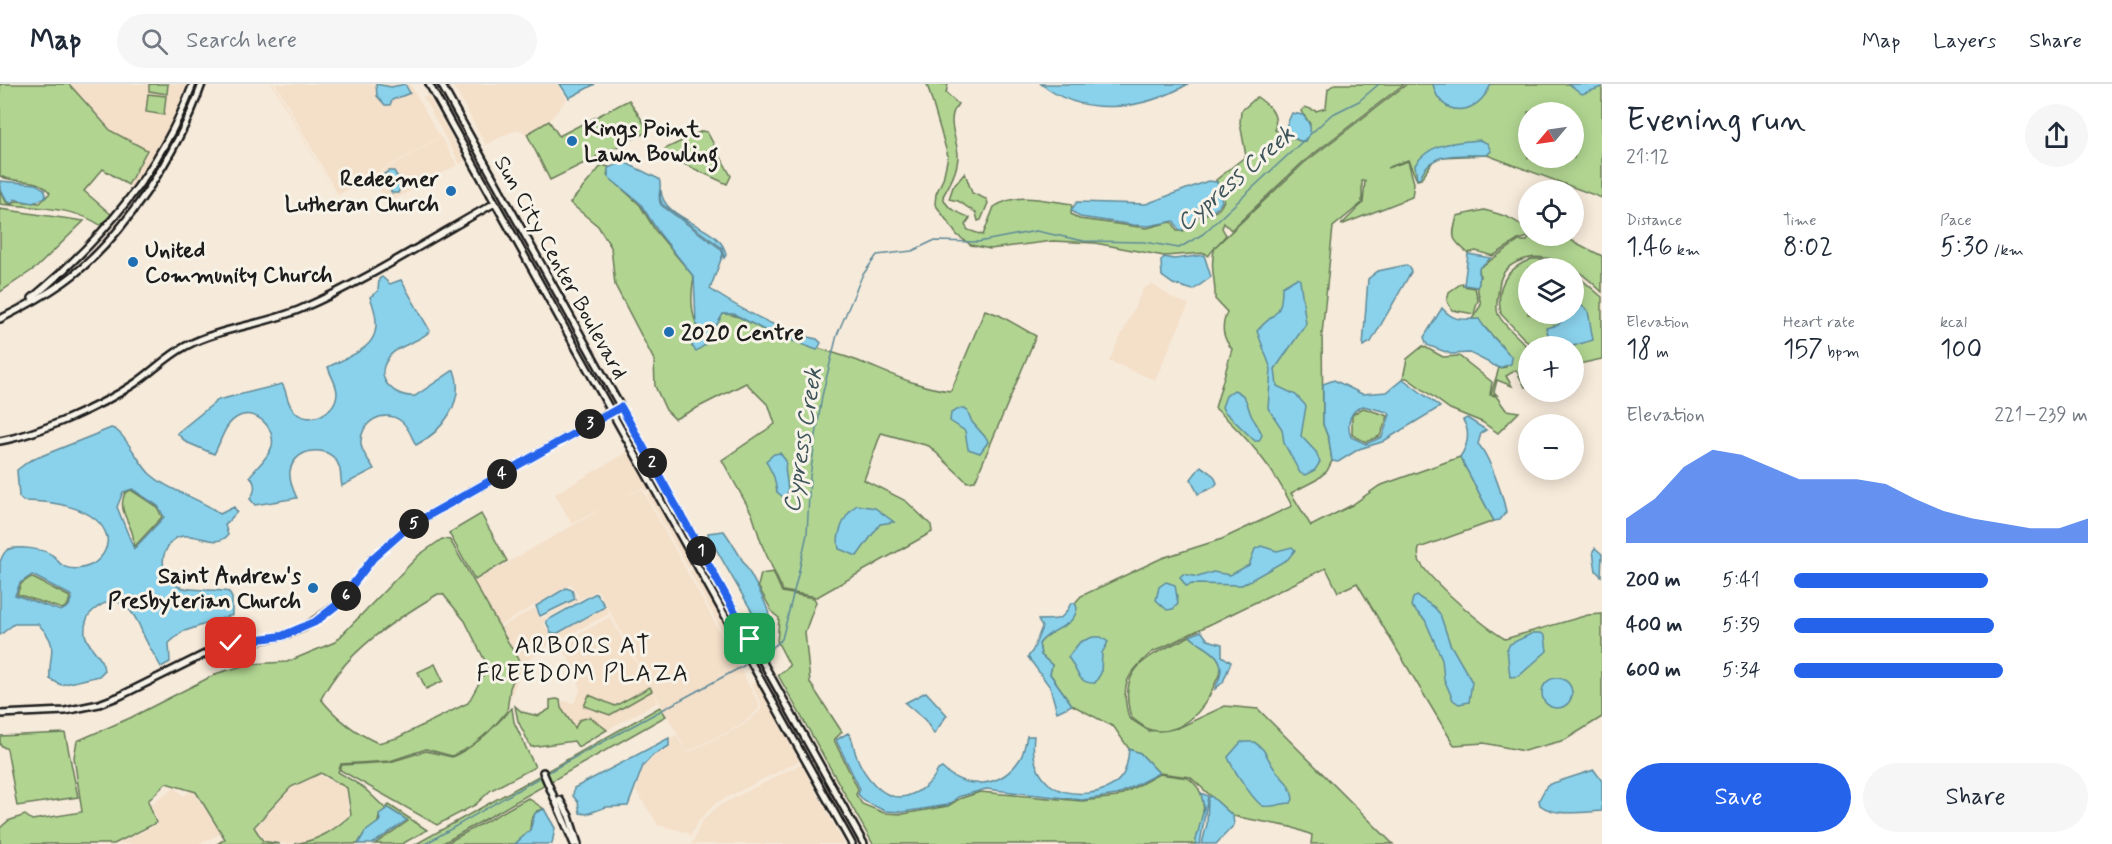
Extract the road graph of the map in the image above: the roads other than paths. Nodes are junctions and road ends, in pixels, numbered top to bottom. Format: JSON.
{"nodes":[{"id":1,"x":193,"y":84,"type":"edge"},
{"id":2,"x":202,"y":84,"type":"edge"},
{"id":3,"x":429,"y":84,"type":"edge"},
{"id":4,"x":441,"y":84,"type":"edge"},
{"id":5,"x":131,"y":199,"type":"junction"},
{"id":6,"x":137,"y":203,"type":"junction"},
{"id":7,"x":495,"y":203,"type":"junction"},
{"id":8,"x":77,"y":260,"type":"junction"},
{"id":9,"x":82,"y":265,"type":"junction"},
{"id":10,"x":65,"y":270,"type":"junction"},
{"id":11,"x":70,"y":277,"type":"junction"},
{"id":12,"x":25,"y":305,"type":"junction"},
{"id":13,"x":0,"y":319,"type":"edge"},
{"id":14,"x":621,"y":407,"type":"junction"},
{"id":15,"x":611,"y":412,"type":"junction"},
{"id":16,"x":0,"y":441,"type":"edge"},
{"id":17,"x":0,"y":714,"type":"edge"},
{"id":18,"x":543,"y":772,"type":"dead end"},
{"id":19,"x":576,"y":844,"type":"edge"},
{"id":20,"x":852,"y":844,"type":"edge"},
{"id":21,"x":864,"y":844,"type":"edge"}],
"edges":[{"from":1,"to":5,"type":"street"},
{"from":2,"to":6,"type":"street"},
{"from":3,"to":7,"type":"street","name":"Sun City Center Boulevard"},
{"from":4,"to":14,"type":"street","name":"Sun City Center Boulevard"},
{"from":5,"to":6,"type":"street"},
{"from":5,"to":8,"type":"street"},
{"from":6,"to":9,"type":"street"},
{"from":7,"to":15,"type":"street","name":"Sun City Center Boulevard"},
{"from":7,"to":16,"type":"street"},
{"from":8,"to":9,"type":"street"},
{"from":8,"to":10,"type":"street"},
{"from":9,"to":11,"type":"street"},
{"from":10,"to":11,"type":"street"},
{"from":10,"to":12,"type":"street"},
{"from":11,"to":12,"type":"street"},
{"from":12,"to":13,"type":"street"},
{"from":14,"to":15,"type":"street"},
{"from":14,"to":21,"type":"street","name":"Sun City Center Boulevard"},
{"from":15,"to":17,"type":"street"},
{"from":15,"to":20,"type":"street","name":"Sun City Center Boulevard"},
{"from":18,"to":19,"type":"street"}]}
